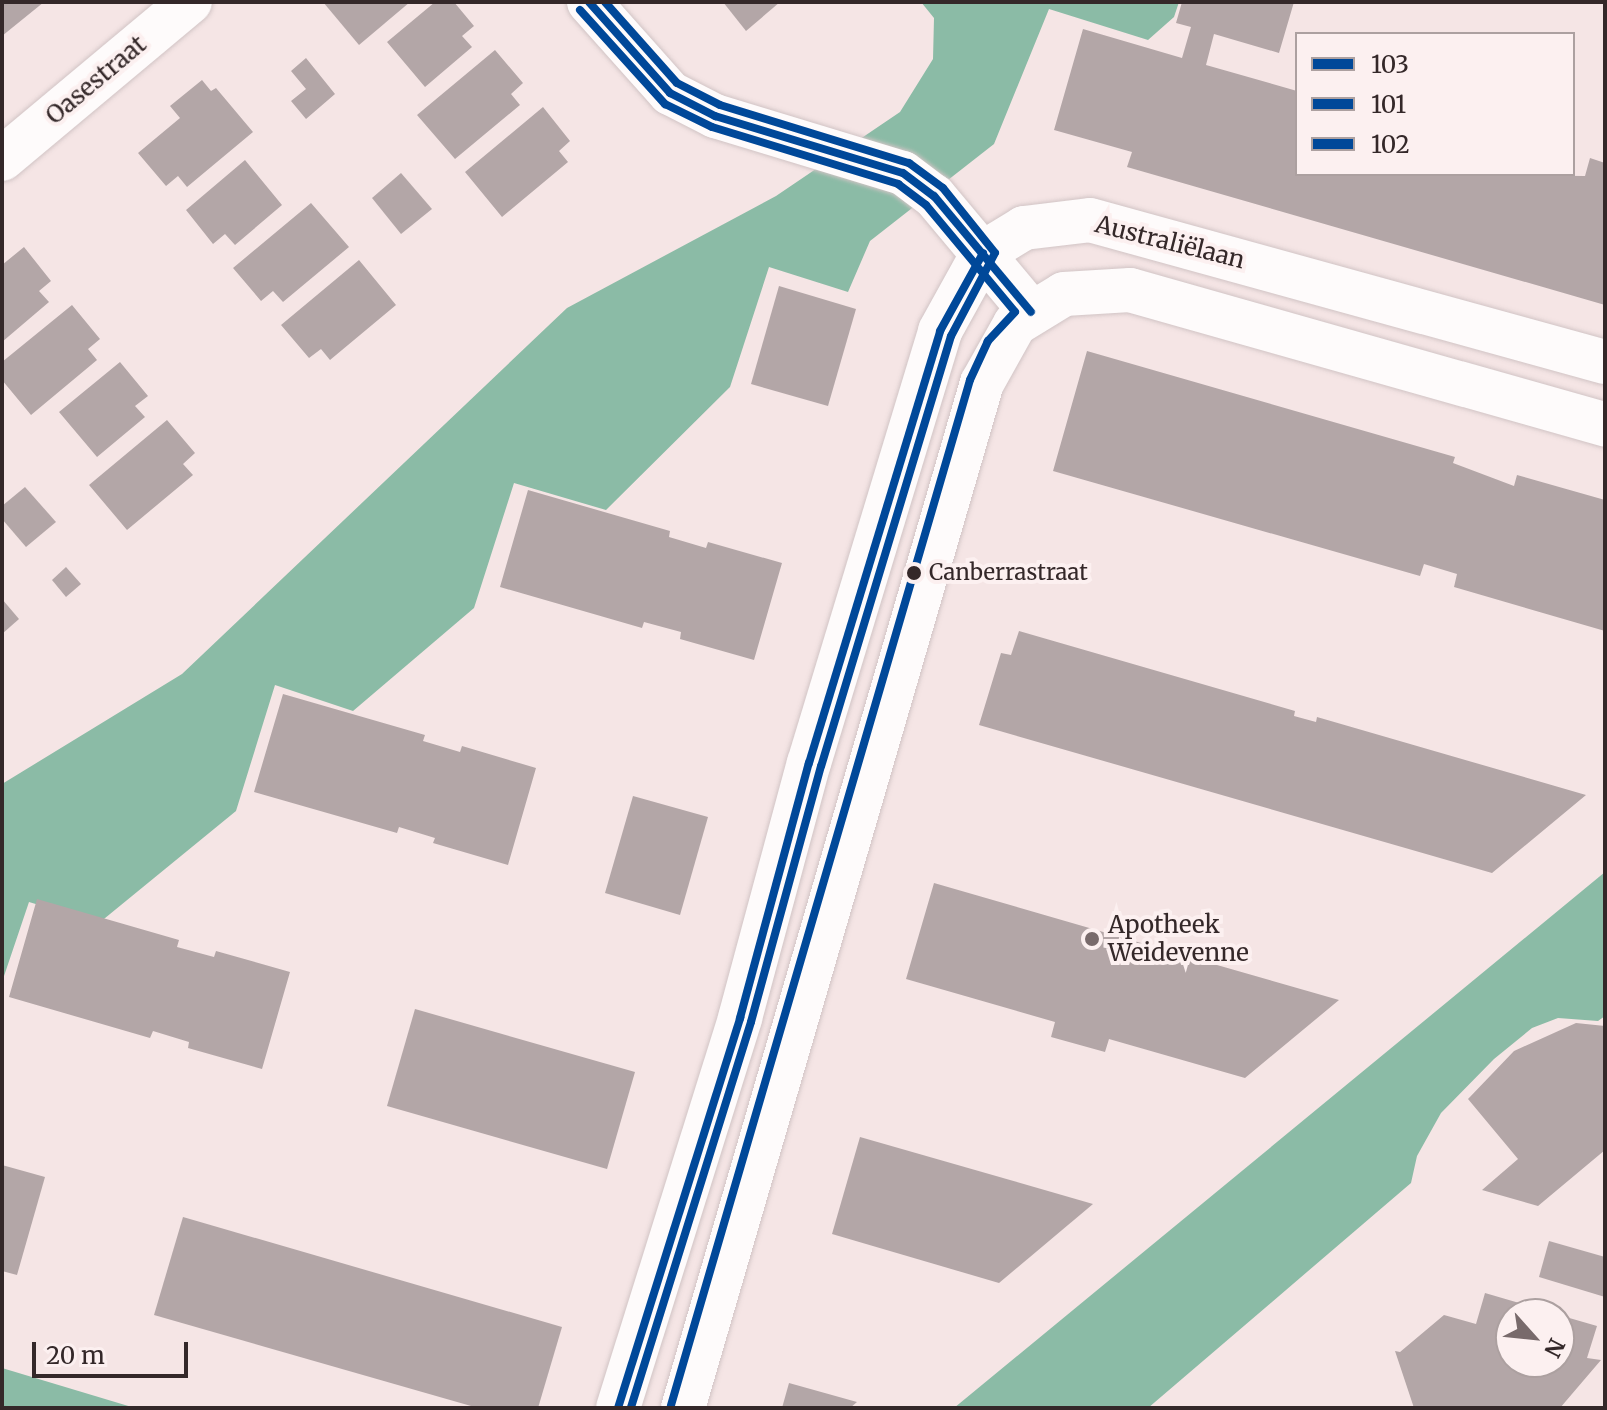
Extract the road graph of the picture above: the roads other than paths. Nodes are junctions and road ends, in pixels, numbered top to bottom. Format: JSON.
{"nodes":[{"id":1,"x":190,"y":2,"type":"edge"},
{"id":2,"x":589,"y":2,"type":"edge"},
{"id":3,"x":2,"y":159,"type":"edge"},
{"id":4,"x":983,"y":253,"type":"junction"},
{"id":5,"x":1031,"y":312,"type":"junction"},
{"id":6,"x":1605,"y":362,"type":"edge"},
{"id":7,"x":1605,"y":424,"type":"edge"},
{"id":8,"x":889,"y":509,"type":"junction"},
{"id":9,"x":941,"y":525,"type":"junction"},
{"id":10,"x":809,"y":763,"type":"junction"},
{"id":11,"x":867,"y":779,"type":"junction"},
{"id":12,"x":740,"y":1018,"type":"junction"},
{"id":13,"x":792,"y":1032,"type":"junction"},
{"id":14,"x":661,"y":1269,"type":"junction"},
{"id":15,"x":716,"y":1286,"type":"junction"},
{"id":16,"x":618,"y":1408,"type":"edge"},
{"id":17,"x":683,"y":1408,"type":"edge"}],
"edges":[{"from":1,"to":3,"type":"street","name":"Oasestraat"},
{"from":2,"to":4,"type":"street"},
{"from":4,"to":5,"type":"street"},
{"from":4,"to":6,"type":"street","name":"Australiëlaan"},
{"from":4,"to":8,"type":"street","name":"Australiëlaan"},
{"from":5,"to":7,"type":"street"},
{"from":5,"to":9,"type":"street"},
{"from":8,"to":9,"type":"street"},
{"from":8,"to":10,"type":"street","name":"Australiëlaan"},
{"from":9,"to":11,"type":"street"},
{"from":10,"to":11,"type":"street"},
{"from":10,"to":12,"type":"street","name":"Australiëlaan"},
{"from":11,"to":13,"type":"street"},
{"from":12,"to":13,"type":"street"},
{"from":12,"to":14,"type":"street","name":"Australiëlaan"},
{"from":13,"to":15,"type":"street"},
{"from":14,"to":15,"type":"street"},
{"from":14,"to":16,"type":"street","name":"Australiëlaan"},
{"from":15,"to":17,"type":"street"}]}
